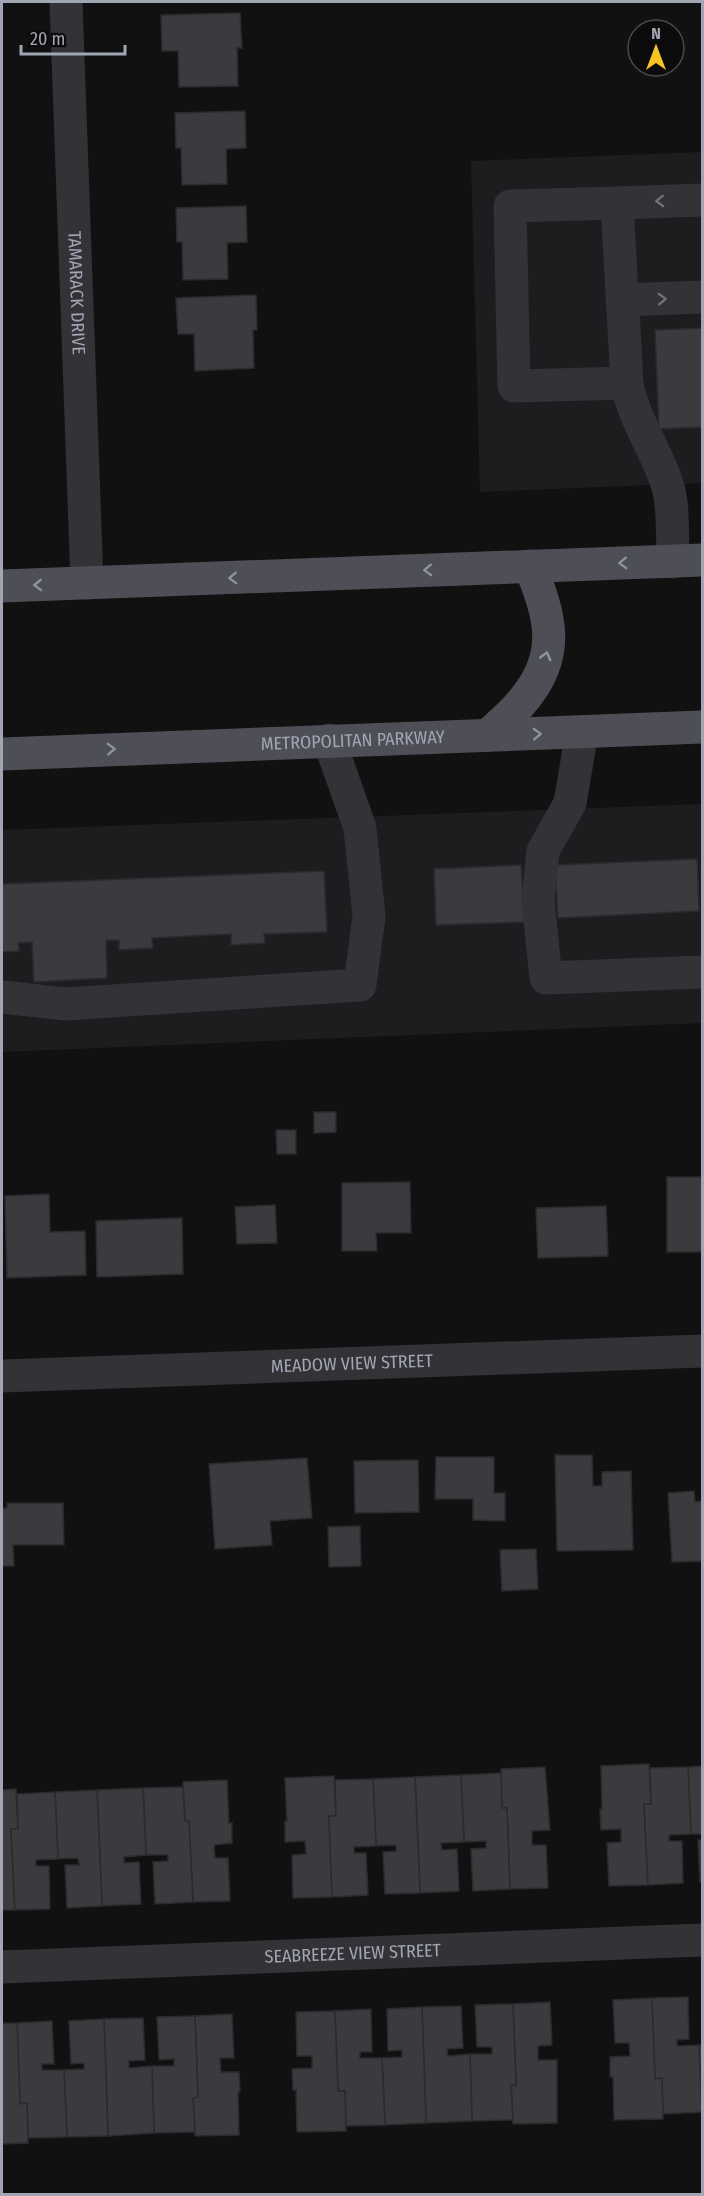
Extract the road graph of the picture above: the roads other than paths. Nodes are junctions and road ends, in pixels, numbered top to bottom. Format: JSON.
{"nodes":[{"id":1,"x":66,"y":2,"type":"edge"},
{"id":2,"x":702,"y":200,"type":"edge"},
{"id":3,"x":617,"y":203,"type":"junction"},
{"id":4,"x":702,"y":297,"type":"edge"},
{"id":5,"x":622,"y":300,"type":"junction"},
{"id":6,"x":627,"y":383,"type":"junction"},
{"id":7,"x":688,"y":561,"type":"edge"},
{"id":8,"x":530,"y":566,"type":"junction"},
{"id":9,"x":87,"y":583,"type":"junction"},
{"id":10,"x":2,"y":586,"type":"edge"},
{"id":11,"x":702,"y":727,"type":"edge"},
{"id":12,"x":582,"y":732,"type":"junction"},
{"id":13,"x":488,"y":735,"type":"junction"},
{"id":14,"x":330,"y":740,"type":"junction"},
{"id":15,"x":2,"y":754,"type":"edge"},
{"id":16,"x":702,"y":972,"type":"edge"},
{"id":17,"x":2,"y":997,"type":"edge"},
{"id":18,"x":702,"y":1351,"type":"edge"},
{"id":19,"x":2,"y":1376,"type":"edge"},
{"id":20,"x":702,"y":1940,"type":"edge"},
{"id":21,"x":2,"y":1967,"type":"edge"}],
"edges":[{"from":1,"to":9,"type":"street","name":"TAMARACK DRIVE"},
{"from":2,"to":3,"type":"street","one_way":true},
{"from":3,"to":5,"type":"street"},
{"from":3,"to":6,"type":"street"},
{"from":5,"to":4,"type":"street","one_way":true},
{"from":5,"to":6,"type":"street"},
{"from":6,"to":7,"type":"street"},
{"from":7,"to":8,"type":"main road","one_way":true},
{"from":8,"to":9,"type":"main road","one_way":true},
{"from":13,"to":8,"type":"main road","one_way":true},
{"from":9,"to":10,"type":"main road","one_way":true},
{"from":11,"to":12,"type":"main road","name":"METROPOLITAN PARKWAY"},
{"from":13,"to":12,"type":"main road","name":"METROPOLITAN PARKWAY","one_way":true},
{"from":12,"to":16,"type":"street"},
{"from":13,"to":14,"type":"main road","name":"METROPOLITAN PARKWAY"},
{"from":15,"to":14,"type":"main road","name":"METROPOLITAN PARKWAY","one_way":true},
{"from":14,"to":17,"type":"street"},
{"from":18,"to":19,"type":"street","name":"MEADOW VIEW STREET"},
{"from":20,"to":21,"type":"street","name":"SEABREEZE VIEW STREET"}]}
